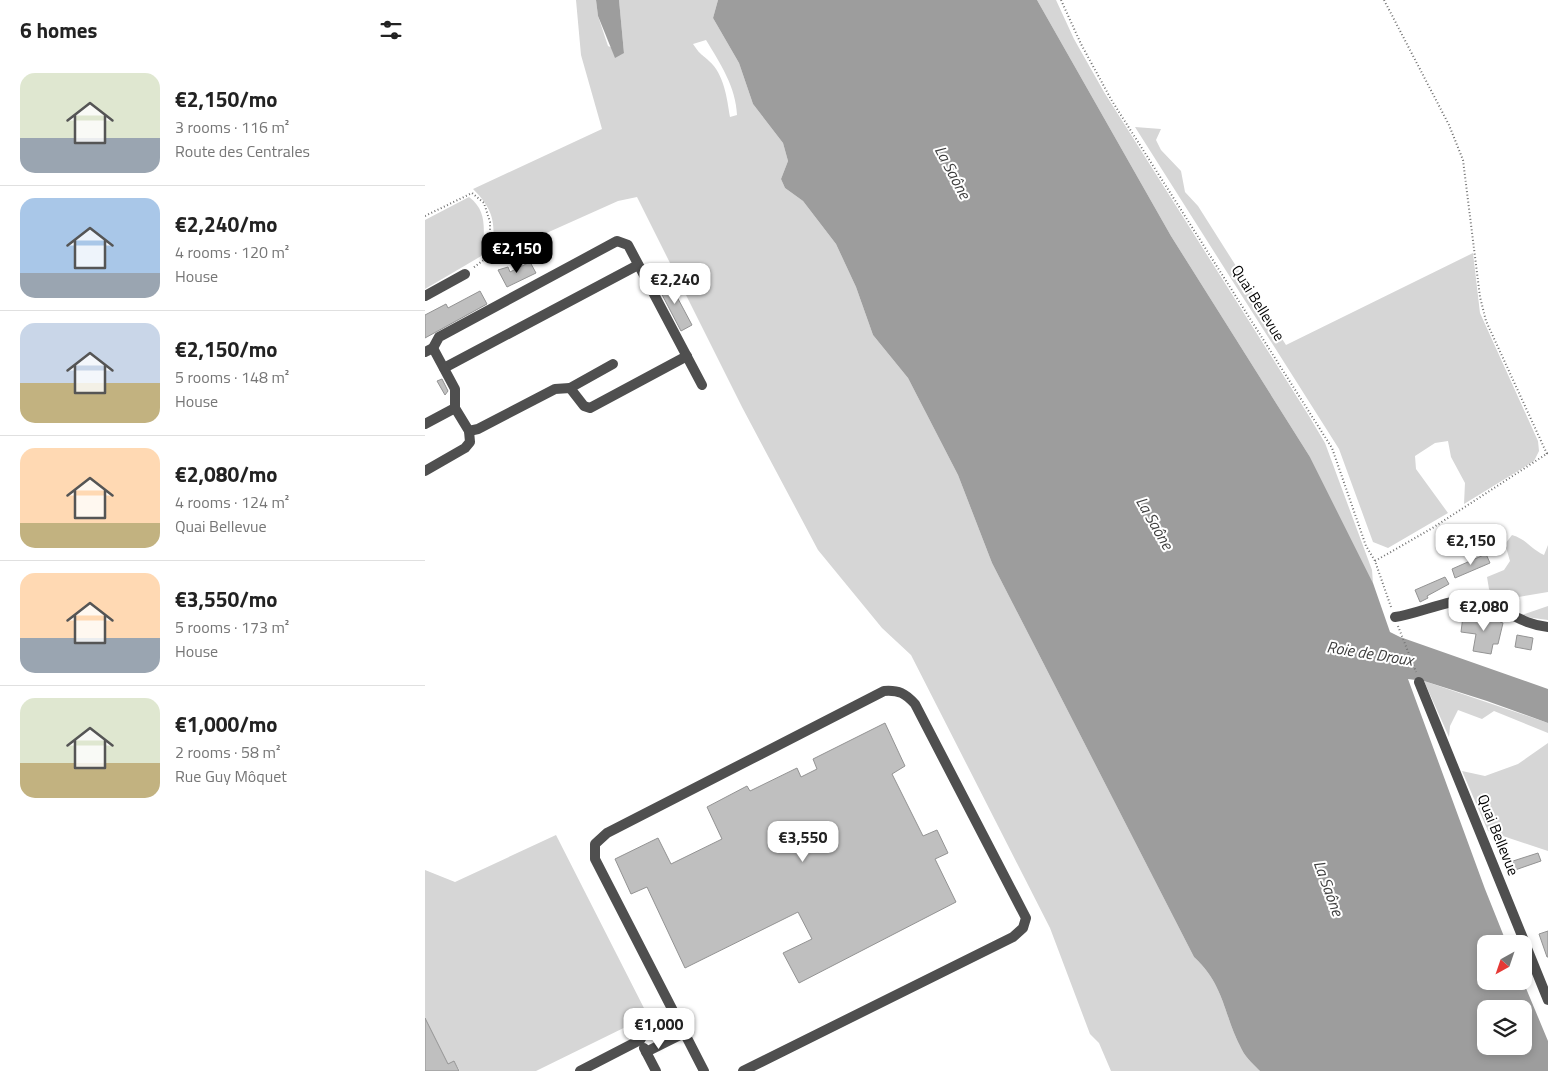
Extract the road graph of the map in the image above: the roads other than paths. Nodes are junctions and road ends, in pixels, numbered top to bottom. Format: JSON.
{"nodes":[{"id":1,"x":639,"y":265,"type":"junction"},
{"id":2,"x":465,"y":274,"type":"road end"},
{"id":3,"x":425,"y":296,"type":"edge"},
{"id":4,"x":429,"y":350,"type":"edge"},
{"id":5,"x":687,"y":356,"type":"junction"},
{"id":6,"x":613,"y":364,"type":"dead end"},
{"id":7,"x":444,"y":368,"type":"junction"},
{"id":8,"x":702,"y":385,"type":"dead end"},
{"id":9,"x":570,"y":388,"type":"junction"},
{"id":10,"x":455,"y":408,"type":"junction"},
{"id":11,"x":425,"y":424,"type":"edge"},
{"id":12,"x":469,"y":431,"type":"junction"},
{"id":13,"x":425,"y":471,"type":"edge"},
{"id":14,"x":1395,"y":617,"type":"road end"},
{"id":15,"x":1548,"y":627,"type":"edge"},
{"id":16,"x":1419,"y":682,"type":"road end"},
{"id":17,"x":1548,"y":1000,"type":"edge"},
{"id":18,"x":672,"y":1010,"type":"junction"},
{"id":19,"x":684,"y":1032,"type":"junction"},
{"id":20,"x":640,"y":1040,"type":"junction"},
{"id":21,"x":646,"y":1052,"type":"junction"},
{"id":22,"x":580,"y":1071,"type":"edge"},
{"id":23,"x":656,"y":1071,"type":"edge"},
{"id":24,"x":704,"y":1071,"type":"edge"},
{"id":25,"x":743,"y":1071,"type":"edge"}],
"edges":[{"from":1,"to":4,"type":"street"},
{"from":1,"to":5,"type":"street"},
{"from":1,"to":7,"type":"street"},
{"from":2,"to":3,"type":"street"},
{"from":4,"to":7,"type":"street"},
{"from":5,"to":8,"type":"street"},
{"from":5,"to":9,"type":"street"},
{"from":6,"to":9,"type":"street"},
{"from":7,"to":10,"type":"street"},
{"from":9,"to":12,"type":"street"},
{"from":10,"to":11,"type":"street"},
{"from":10,"to":12,"type":"street"},
{"from":12,"to":13,"type":"street"},
{"from":14,"to":15,"type":"street"},
{"from":16,"to":17,"type":"street","name":"Quai Bellevue"},
{"from":18,"to":19,"type":"street"},
{"from":18,"to":20,"type":"street"},
{"from":18,"to":25,"type":"street"},
{"from":19,"to":21,"type":"street"},
{"from":19,"to":24,"type":"street"},
{"from":20,"to":21,"type":"street"},
{"from":20,"to":22,"type":"street"},
{"from":21,"to":23,"type":"street"}]}
